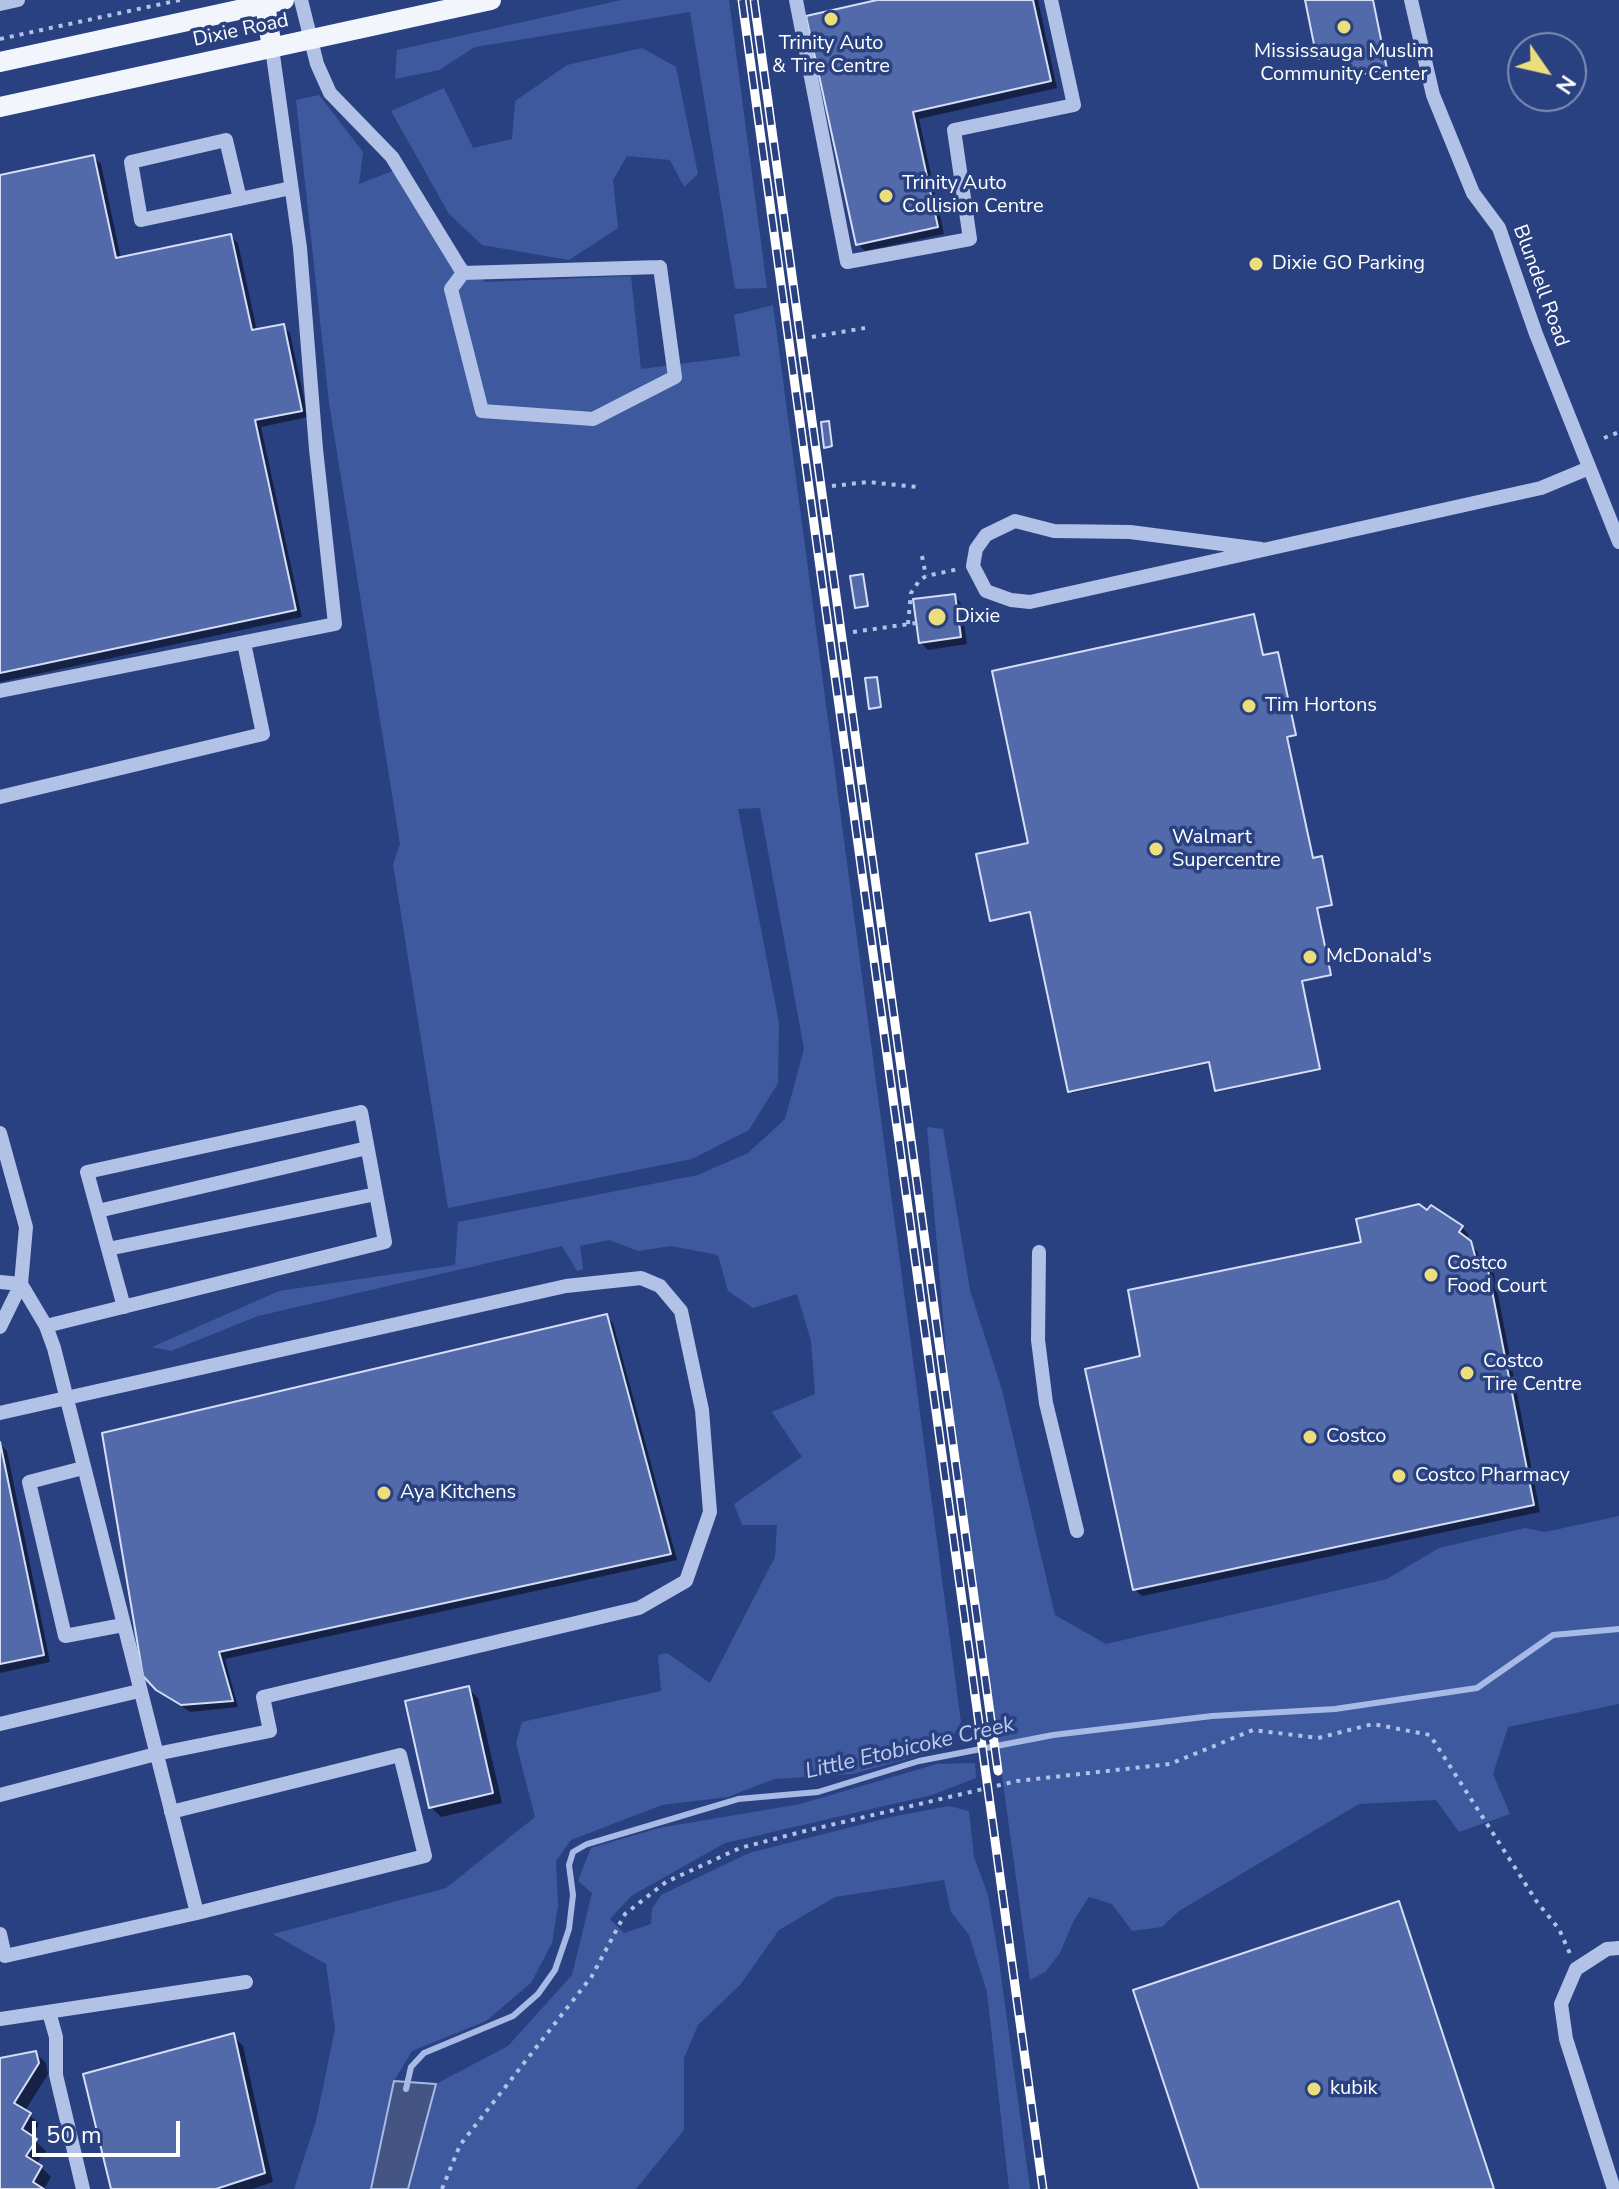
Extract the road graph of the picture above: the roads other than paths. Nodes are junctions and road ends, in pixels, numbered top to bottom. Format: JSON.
{"nodes":[{"id":1,"x":18,"y":0,"type":"edge"},
{"id":2,"x":301,"y":0,"type":"edge"},
{"id":3,"x":491,"y":0,"type":"edge"},
{"id":4,"x":796,"y":0,"type":"edge"},
{"id":5,"x":1051,"y":0,"type":"edge"},
{"id":6,"x":1411,"y":0,"type":"edge"},
{"id":7,"x":274,"y":2,"type":"edge"},
{"id":8,"x":0,"y":4,"type":"edge"},
{"id":9,"x":310,"y":40,"type":"junction"},
{"id":10,"x":272,"y":48,"type":"junction"},
{"id":11,"x":0,"y":62,"type":"edge"},
{"id":12,"x":0,"y":107,"type":"edge"},
{"id":13,"x":291,"y":188,"type":"junction"},
{"id":14,"x":240,"y":199,"type":"junction"},
{"id":15,"x":463,"y":273,"type":"junction"},
{"id":16,"x":1589,"y":468,"type":"junction"},
{"id":17,"x":1619,"y":542,"type":"edge"},
{"id":18,"x":1261,"y":549,"type":"junction"},
{"id":19,"x":244,"y":643,"type":"junction"},
{"id":20,"x":0,"y":691,"type":"edge"},
{"id":21,"x":0,"y":797,"type":"edge"},
{"id":22,"x":0,"y":1133,"type":"edge"},
{"id":23,"x":367,"y":1148,"type":"junction"},
{"id":24,"x":376,"y":1194,"type":"junction"},
{"id":25,"x":98,"y":1211,"type":"junction"},
{"id":26,"x":108,"y":1249,"type":"junction"},
{"id":27,"x":1039,"y":1252,"type":"dead end"},
{"id":28,"x":0,"y":1282,"type":"edge"},
{"id":29,"x":21,"y":1284,"type":"junction"},
{"id":30,"x":124,"y":1307,"type":"junction"},
{"id":31,"x":46,"y":1326,"type":"junction"},
{"id":32,"x":0,"y":1327,"type":"edge"},
{"id":33,"x":66,"y":1399,"type":"junction"},
{"id":34,"x":0,"y":1413,"type":"edge"},
{"id":35,"x":83,"y":1468,"type":"junction"},
{"id":36,"x":1077,"y":1531,"type":"dead end"},
{"id":37,"x":123,"y":1625,"type":"junction"},
{"id":38,"x":139,"y":1691,"type":"junction"},
{"id":39,"x":0,"y":1724,"type":"edge"},
{"id":40,"x":156,"y":1754,"type":"junction"},
{"id":41,"x":0,"y":1795,"type":"edge"},
{"id":42,"x":171,"y":1812,"type":"junction"},
{"id":43,"x":197,"y":1913,"type":"junction"},
{"id":44,"x":0,"y":1934,"type":"edge"},
{"id":45,"x":1619,"y":1948,"type":"edge"},
{"id":46,"x":246,"y":1982,"type":"dead end"},
{"id":47,"x":49,"y":2012,"type":"junction"},
{"id":48,"x":0,"y":2019,"type":"edge"},
{"id":49,"x":83,"y":2189,"type":"edge"},
{"id":50,"x":1614,"y":2189,"type":"edge"}],
"edges":[{"from":1,"to":8,"type":"street"},
{"from":2,"to":9,"type":"street"},
{"from":3,"to":9,"type":"main road","name":"Dixie Road"},
{"from":4,"to":5,"type":"street"},
{"from":6,"to":16,"type":"street","name":"Blundell Road"},
{"from":7,"to":10,"type":"main road"},
{"from":7,"to":11,"type":"main road","name":"Dixie Road"},
{"from":9,"to":10,"type":"main road","name":"Dixie Road"},
{"from":9,"to":15,"type":"street"},
{"from":10,"to":12,"type":"main road","name":"Dixie Road"},
{"from":10,"to":13,"type":"street"},
{"from":13,"to":14,"type":"street"},
{"from":13,"to":19,"type":"street"},
{"from":14,"to":14,"type":"street"},
{"from":15,"to":15,"type":"street"},
{"from":16,"to":17,"type":"street","name":"Blundell Road"},
{"from":16,"to":18,"type":"street"},
{"from":18,"to":18,"type":"street"},
{"from":19,"to":20,"type":"street"},
{"from":19,"to":21,"type":"street"},
{"from":22,"to":29,"type":"street"},
{"from":23,"to":24,"type":"street"},
{"from":23,"to":25,"type":"street"},
{"from":23,"to":25,"type":"street"},
{"from":24,"to":26,"type":"street"},
{"from":24,"to":30,"type":"street"},
{"from":25,"to":26,"type":"street"},
{"from":26,"to":30,"type":"street"},
{"from":27,"to":36,"type":"street"},
{"from":28,"to":29,"type":"street"},
{"from":29,"to":31,"type":"street"},
{"from":29,"to":32,"type":"street"},
{"from":30,"to":31,"type":"street"},
{"from":31,"to":33,"type":"street"},
{"from":33,"to":34,"type":"street"},
{"from":33,"to":35,"type":"street"},
{"from":33,"to":40,"type":"street"},
{"from":35,"to":37,"type":"street"},
{"from":35,"to":37,"type":"street"},
{"from":37,"to":38,"type":"street"},
{"from":38,"to":39,"type":"street"},
{"from":38,"to":40,"type":"street"},
{"from":40,"to":41,"type":"street"},
{"from":40,"to":42,"type":"street"},
{"from":42,"to":43,"type":"street"},
{"from":42,"to":43,"type":"street"},
{"from":43,"to":44,"type":"street"},
{"from":45,"to":50,"type":"street"},
{"from":46,"to":47,"type":"street"},
{"from":47,"to":48,"type":"street"},
{"from":47,"to":49,"type":"street"}]}
